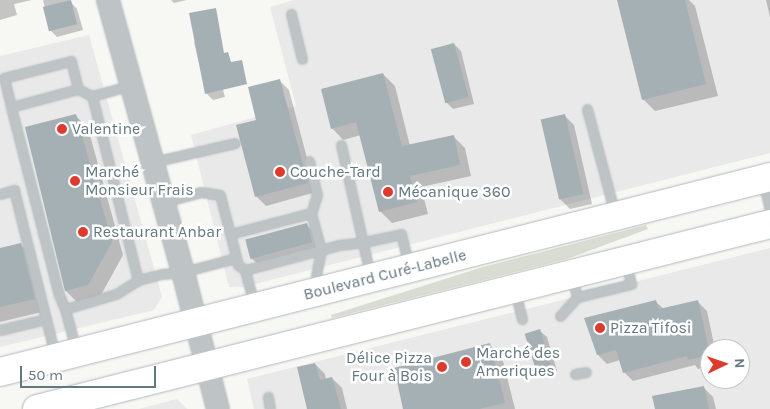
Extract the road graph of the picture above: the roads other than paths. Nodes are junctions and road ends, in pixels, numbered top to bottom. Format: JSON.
{"nodes":[{"id":1,"x":108,"y":0,"type":"edge"},
{"id":2,"x":290,"y":14,"type":"dead end"},
{"id":3,"x":302,"y":59,"type":"dead end"},
{"id":4,"x":132,"y":85,"type":"junction"},
{"id":5,"x":78,"y":89,"type":"junction"},
{"id":6,"x":92,"y":96,"type":"junction"},
{"id":7,"x":11,"y":107,"type":"junction"},
{"id":8,"x":587,"y":109,"type":"dead end"},
{"id":9,"x":235,"y":143,"type":"dead end"},
{"id":10,"x":340,"y":145,"type":"dead end"},
{"id":11,"x":309,"y":161,"type":"dead end"},
{"id":12,"x":153,"y":162,"type":"junction"},
{"id":13,"x":763,"y":179,"type":"edge"},
{"id":14,"x":0,"y":194,"type":"edge"},
{"id":15,"x":164,"y":202,"type":"junction"},
{"id":16,"x":770,"y":210,"type":"edge"},
{"id":17,"x":311,"y":213,"type":"junction"},
{"id":18,"x":616,"y":217,"type":"junction"},
{"id":19,"x":770,"y":224,"type":"edge"},
{"id":20,"x":230,"y":234,"type":"junction"},
{"id":21,"x":364,"y":242,"type":"junction"},
{"id":22,"x":321,"y":250,"type":"junction"},
{"id":23,"x":236,"y":258,"type":"junction"},
{"id":24,"x":409,"y":269,"type":"junction"},
{"id":25,"x":245,"y":270,"type":"junction"},
{"id":26,"x":183,"y":272,"type":"junction"},
{"id":27,"x":371,"y":278,"type":"junction"},
{"id":28,"x":138,"y":280,"type":"junction"},
{"id":29,"x":574,"y":286,"type":"junction"},
{"id":30,"x":514,"y":288,"type":"junction"},
{"id":31,"x":321,"y":291,"type":"junction"},
{"id":32,"x":255,"y":308,"type":"junction"},
{"id":33,"x":65,"y":309,"type":"junction"},
{"id":34,"x":560,"y":316,"type":"dead end"},
{"id":35,"x":46,"y":318,"type":"junction"},
{"id":36,"x":522,"y":319,"type":"dead end"},
{"id":37,"x":196,"y":322,"type":"junction"},
{"id":38,"x":0,"y":330,"type":"edge"},
{"id":39,"x":66,"y":355,"type":"junction"},
{"id":40,"x":207,"y":366,"type":"junction"},
{"id":41,"x":0,"y":372,"type":"edge"},
{"id":42,"x":586,"y":372,"type":"dead end"},
{"id":43,"x":575,"y":374,"type":"dead end"},
{"id":44,"x":268,"y":397,"type":"dead end"},
{"id":45,"x":89,"y":403,"type":"edge"},
{"id":46,"x":37,"y":409,"type":"edge"},
{"id":47,"x":218,"y":409,"type":"edge"},
{"id":48,"x":270,"y":409,"type":"edge"}],
"edges":[{"from":1,"to":4,"type":"street"},
{"from":2,"to":3,"type":"lane"},
{"from":4,"to":6,"type":"lane"},
{"from":4,"to":12,"type":"street"},
{"from":5,"to":6,"type":"lane"},
{"from":5,"to":7,"type":"lane"},
{"from":5,"to":7,"type":"lane"},
{"from":6,"to":28,"type":"lane"},
{"from":7,"to":33,"type":"lane"},
{"from":8,"to":18,"type":"lane"},
{"from":9,"to":12,"type":"lane"},
{"from":10,"to":21,"type":"lane"},
{"from":11,"to":17,"type":"lane"},
{"from":12,"to":15,"type":"street"},
{"from":13,"to":16,"type":"lane"},
{"from":13,"to":18,"type":"main road","name":"Boulevard Curé-Labelle"},
{"from":14,"to":35,"type":"lane"},
{"from":15,"to":20,"type":"lane"},
{"from":15,"to":26,"type":"street"},
{"from":17,"to":20,"type":"lane"},
{"from":17,"to":22,"type":"lane"},
{"from":18,"to":24,"type":"main road","name":"Boulevard Curé-Labelle"},
{"from":19,"to":29,"type":"main road"},
{"from":20,"to":23,"type":"lane"},
{"from":21,"to":22,"type":"lane"},
{"from":21,"to":24,"type":"lane"},
{"from":21,"to":27,"type":"lane"},
{"from":22,"to":25,"type":"lane"},
{"from":22,"to":31,"type":"lane"},
{"from":23,"to":25,"type":"lane"},
{"from":23,"to":26,"type":"lane"},
{"from":24,"to":27,"type":"main road","name":"Boulevard Curé-Labelle"},
{"from":25,"to":32,"type":"lane"},
{"from":26,"to":28,"type":"lane"},
{"from":26,"to":37,"type":"street"},
{"from":27,"to":31,"type":"main road","name":"Boulevard Curé-Labelle"},
{"from":28,"to":33,"type":"lane"},
{"from":29,"to":30,"type":"main road"},
{"from":29,"to":34,"type":"lane"},
{"from":30,"to":36,"type":"lane"},
{"from":30,"to":40,"type":"main road"},
{"from":31,"to":32,"type":"main road","name":"Boulevard Curé-Labelle"},
{"from":32,"to":37,"type":"main road","name":"Boulevard Curé-Labelle"},
{"from":33,"to":39,"type":"lane"},
{"from":35,"to":38,"type":"lane"},
{"from":35,"to":39,"type":"lane"},
{"from":37,"to":39,"type":"main road","name":"Boulevard Curé-Labelle"},
{"from":37,"to":40,"type":"street"},
{"from":39,"to":41,"type":"main road","name":"Boulevard Curé-Labelle"},
{"from":40,"to":45,"type":"main road"},
{"from":40,"to":47,"type":"street"},
{"from":42,"to":43,"type":"lane"},
{"from":44,"to":48,"type":"lane"},
{"from":45,"to":46,"type":"main road"}]}
